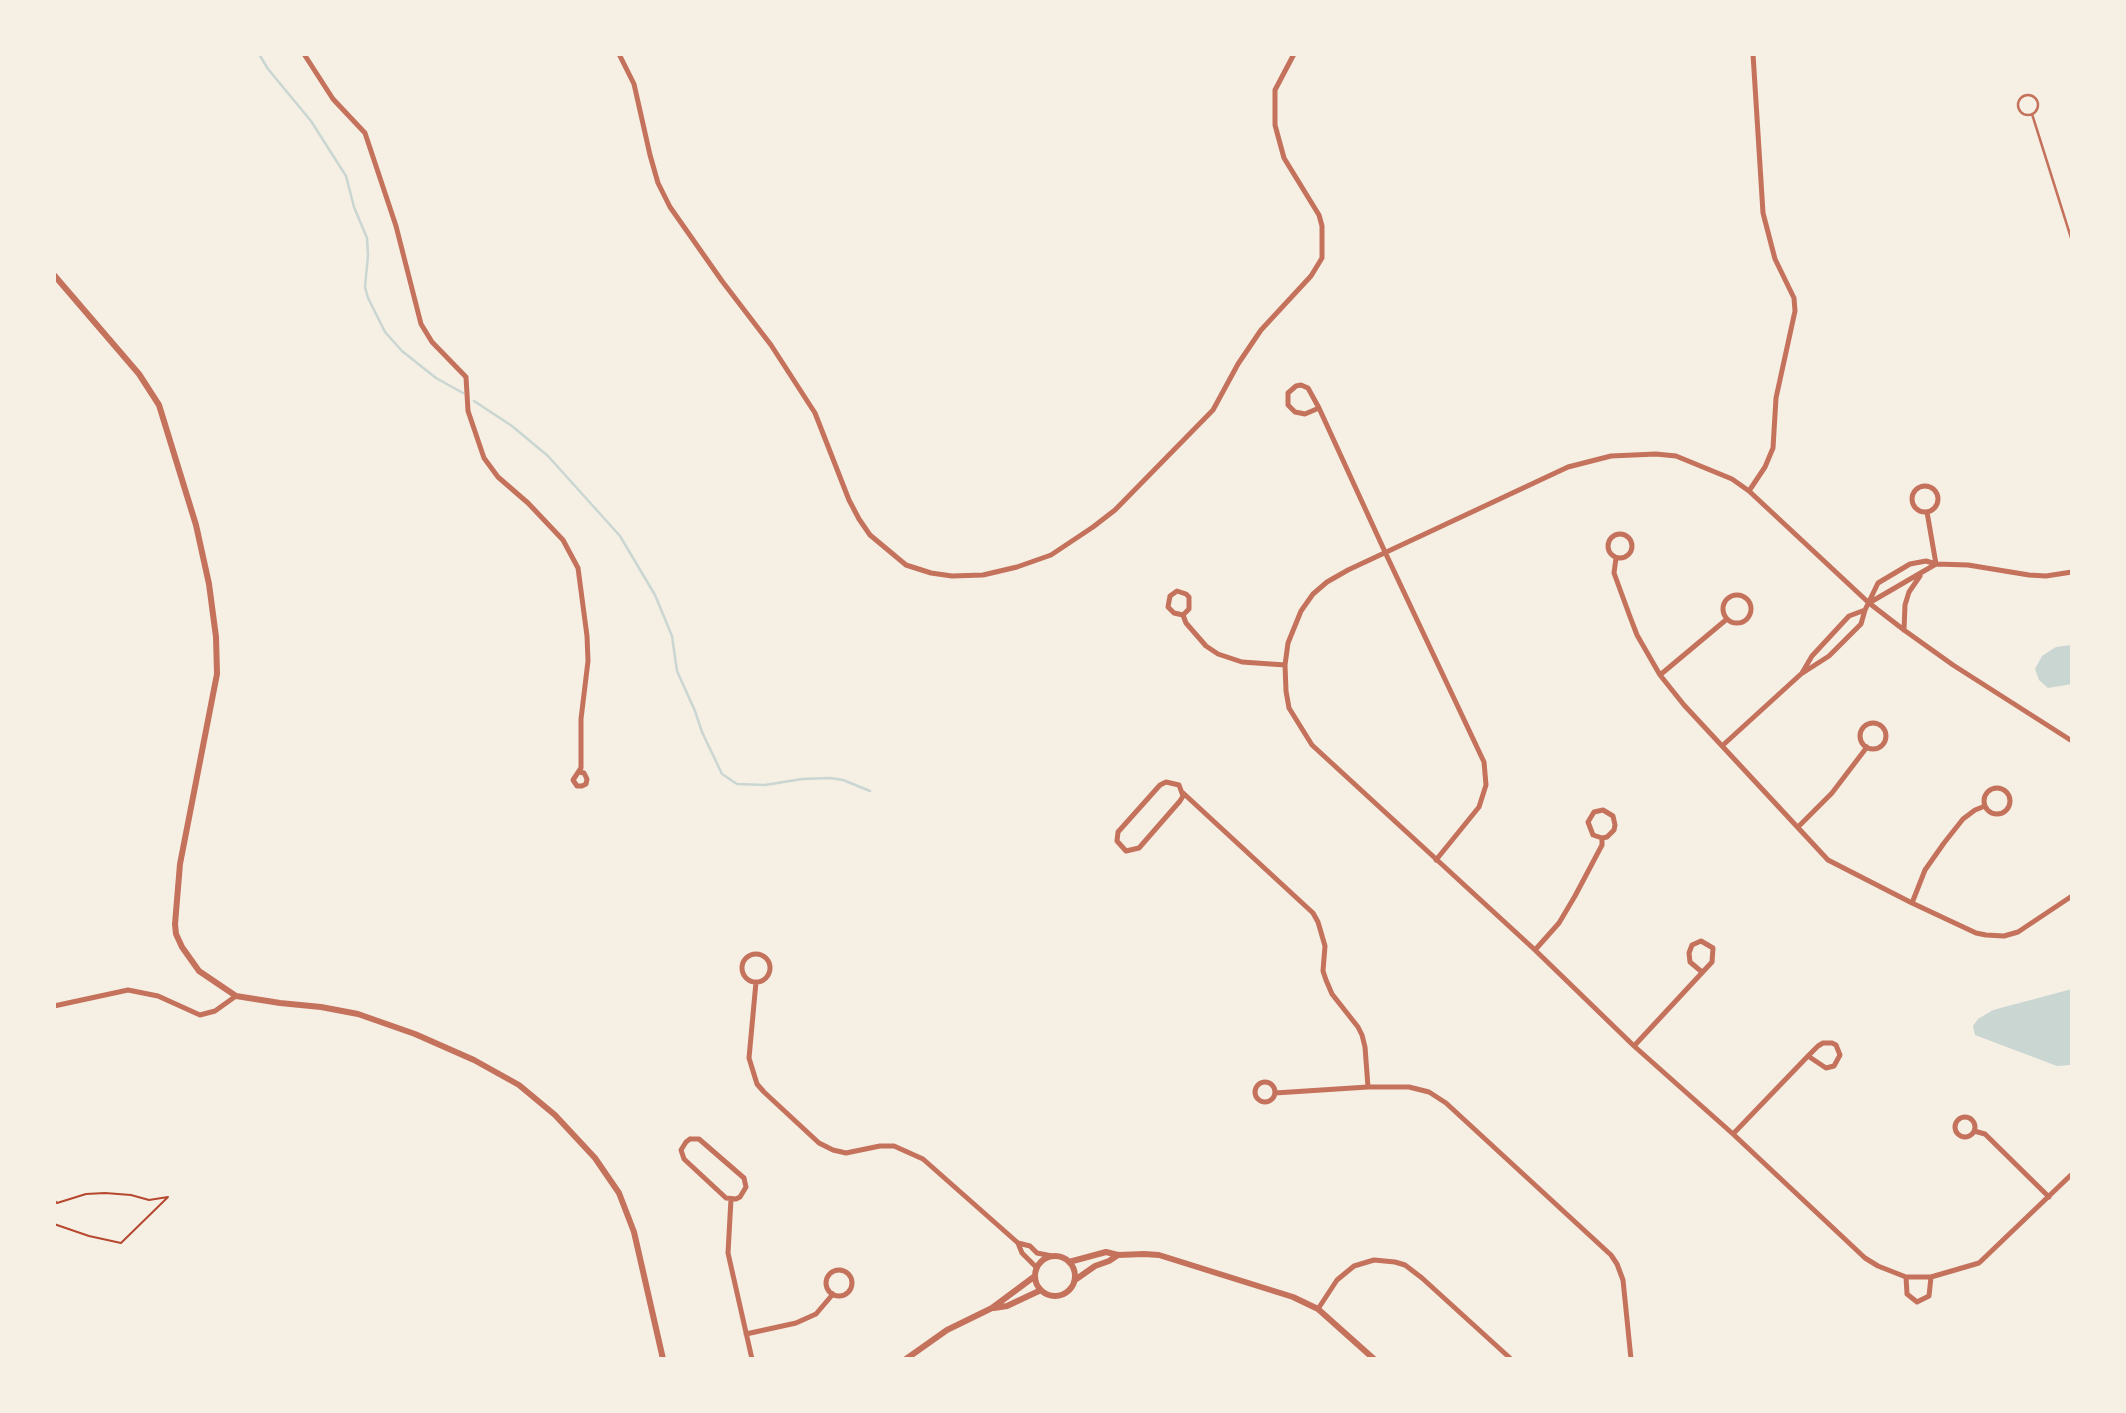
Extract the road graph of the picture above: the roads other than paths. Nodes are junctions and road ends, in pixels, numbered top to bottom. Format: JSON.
{"nodes":[{"id":1,"x":304,"y":54,"type":"edge"},
{"id":2,"x":620,"y":54,"type":"edge"},
{"id":3,"x":1294,"y":54,"type":"edge"},
{"id":4,"x":1753,"y":54,"type":"edge"},
{"id":5,"x":2032,"y":114,"type":"junction"},
{"id":6,"x":2072,"y":241,"type":"edge"},
{"id":7,"x":54,"y":275,"type":"edge"},
{"id":8,"x":1319,"y":408,"type":"junction"},
{"id":9,"x":1749,"y":491,"type":"junction"},
{"id":10,"x":1927,"y":512,"type":"junction"},
{"id":11,"x":1385,"y":552,"type":"junction"},
{"id":12,"x":1616,"y":558,"type":"junction"},
{"id":13,"x":1936,"y":564,"type":"junction"},
{"id":14,"x":2072,"y":572,"type":"edge"},
{"id":15,"x":1922,"y":574,"type":"junction"},
{"id":16,"x":1868,"y":603,"type":"junction"},
{"id":17,"x":1865,"y":610,"type":"junction"},
{"id":18,"x":1183,"y":614,"type":"junction"},
{"id":19,"x":1727,"y":619,"type":"junction"},
{"id":20,"x":1904,"y":630,"type":"junction"},
{"id":21,"x":1285,"y":665,"type":"junction"},
{"id":22,"x":1801,"y":674,"type":"junction"},
{"id":23,"x":1660,"y":675,"type":"junction"},
{"id":24,"x":2072,"y":741,"type":"edge"},
{"id":25,"x":1722,"y":746,"type":"junction"},
{"id":26,"x":1867,"y":747,"type":"junction"},
{"id":27,"x":579,"y":772,"type":"dead end"},
{"id":28,"x":1182,"y":792,"type":"junction"},
{"id":29,"x":1985,"y":806,"type":"junction"},
{"id":30,"x":1798,"y":827,"type":"junction"},
{"id":31,"x":1602,"y":838,"type":"junction"},
{"id":32,"x":1436,"y":860,"type":"junction"},
{"id":33,"x":2072,"y":896,"type":"edge"},
{"id":34,"x":1912,"y":903,"type":"junction"},
{"id":35,"x":1535,"y":950,"type":"junction"},
{"id":36,"x":1702,"y":972,"type":"junction"},
{"id":37,"x":756,"y":982,"type":"junction"},
{"id":38,"x":236,"y":996,"type":"junction"},
{"id":39,"x":54,"y":1006,"type":"edge"},
{"id":40,"x":1634,"y":1046,"type":"junction"},
{"id":41,"x":1808,"y":1056,"type":"junction"},
{"id":42,"x":1368,"y":1087,"type":"junction"},
{"id":43,"x":1275,"y":1093,"type":"dead end"},
{"id":44,"x":1974,"y":1131,"type":"dead end"},
{"id":45,"x":1733,"y":1134,"type":"junction"},
{"id":46,"x":2072,"y":1174,"type":"edge"},
{"id":47,"x":2049,"y":1197,"type":"junction"},
{"id":48,"x":731,"y":1199,"type":"junction"},
{"id":49,"x":1018,"y":1244,"type":"junction"},
{"id":50,"x":1118,"y":1255,"type":"junction"},
{"id":51,"x":1052,"y":1256,"type":"junction"},
{"id":52,"x":1069,"y":1262,"type":"junction"},
{"id":53,"x":1037,"y":1268,"type":"junction"},
{"id":54,"x":1035,"y":1276,"type":"junction"},
{"id":55,"x":1906,"y":1277,"type":"junction"},
{"id":56,"x":1931,"y":1277,"type":"junction"},
{"id":57,"x":1075,"y":1281,"type":"junction"},
{"id":58,"x":1041,"y":1290,"type":"junction"},
{"id":59,"x":833,"y":1294,"type":"junction"},
{"id":60,"x":992,"y":1308,"type":"junction"},
{"id":61,"x":1318,"y":1309,"type":"junction"},
{"id":62,"x":746,"y":1334,"type":"junction"},
{"id":63,"x":663,"y":1359,"type":"edge"},
{"id":64,"x":752,"y":1359,"type":"edge"},
{"id":65,"x":906,"y":1359,"type":"edge"},
{"id":66,"x":1374,"y":1359,"type":"edge"},
{"id":67,"x":1511,"y":1359,"type":"edge"},
{"id":68,"x":1632,"y":1359,"type":"edge"}],
"edges":[{"from":1,"to":27,"type":"street"},
{"from":2,"to":3,"type":"street"},
{"from":4,"to":9,"type":"street"},
{"from":5,"to":5,"type":"lane"},
{"from":5,"to":6,"type":"lane"},
{"from":7,"to":38,"type":"street"},
{"from":8,"to":8,"type":"street"},
{"from":8,"to":11,"type":"street"},
{"from":9,"to":11,"type":"street"},
{"from":9,"to":16,"type":"street"},
{"from":10,"to":10,"type":"street"},
{"from":10,"to":13,"type":"street"},
{"from":11,"to":21,"type":"street"},
{"from":11,"to":32,"type":"street"},
{"from":12,"to":12,"type":"street"},
{"from":12,"to":23,"type":"street"},
{"from":13,"to":14,"type":"street"},
{"from":13,"to":15,"type":"street"},
{"from":13,"to":16,"type":"street"},
{"from":15,"to":16,"type":"street"},
{"from":15,"to":20,"type":"street"},
{"from":16,"to":17,"type":"street"},
{"from":16,"to":20,"type":"street"},
{"from":17,"to":22,"type":"street"},
{"from":17,"to":22,"type":"street"},
{"from":18,"to":18,"type":"street"},
{"from":18,"to":21,"type":"street"},
{"from":19,"to":19,"type":"street"},
{"from":19,"to":23,"type":"street"},
{"from":20,"to":24,"type":"street"},
{"from":21,"to":32,"type":"street"},
{"from":22,"to":25,"type":"street"},
{"from":23,"to":25,"type":"street"},
{"from":25,"to":30,"type":"street"},
{"from":26,"to":26,"type":"street"},
{"from":26,"to":30,"type":"street"},
{"from":28,"to":28,"type":"street"},
{"from":28,"to":42,"type":"street"},
{"from":29,"to":29,"type":"street"},
{"from":29,"to":34,"type":"street"},
{"from":30,"to":34,"type":"street"},
{"from":31,"to":31,"type":"street"},
{"from":31,"to":35,"type":"street"},
{"from":32,"to":35,"type":"street"},
{"from":33,"to":34,"type":"street"},
{"from":35,"to":40,"type":"street"},
{"from":36,"to":36,"type":"street"},
{"from":36,"to":40,"type":"street"},
{"from":37,"to":37,"type":"street"},
{"from":37,"to":49,"type":"street"},
{"from":38,"to":39,"type":"street"},
{"from":38,"to":63,"type":"street"},
{"from":40,"to":45,"type":"street"},
{"from":41,"to":41,"type":"street"},
{"from":41,"to":45,"type":"street"},
{"from":42,"to":43,"type":"street"},
{"from":42,"to":68,"type":"street"},
{"from":44,"to":47,"type":"street"},
{"from":45,"to":55,"type":"street"},
{"from":46,"to":47,"type":"street"},
{"from":47,"to":56,"type":"street"},
{"from":48,"to":48,"type":"street"},
{"from":48,"to":62,"type":"street"},
{"from":49,"to":51,"type":"street"},
{"from":49,"to":53,"type":"street"},
{"from":50,"to":52,"type":"street"},
{"from":50,"to":57,"type":"street"},
{"from":50,"to":61,"type":"street"},
{"from":51,"to":52,"type":"street"},
{"from":51,"to":53,"type":"street"},
{"from":52,"to":57,"type":"street"},
{"from":53,"to":54,"type":"street"},
{"from":54,"to":58,"type":"street"},
{"from":54,"to":60,"type":"street"},
{"from":55,"to":56,"type":"street"},
{"from":55,"to":56,"type":"street"},
{"from":57,"to":58,"type":"street"},
{"from":58,"to":60,"type":"street"},
{"from":59,"to":59,"type":"street"},
{"from":59,"to":62,"type":"street"},
{"from":60,"to":65,"type":"street"},
{"from":61,"to":66,"type":"street"},
{"from":61,"to":67,"type":"street"},
{"from":62,"to":64,"type":"street"}]}
